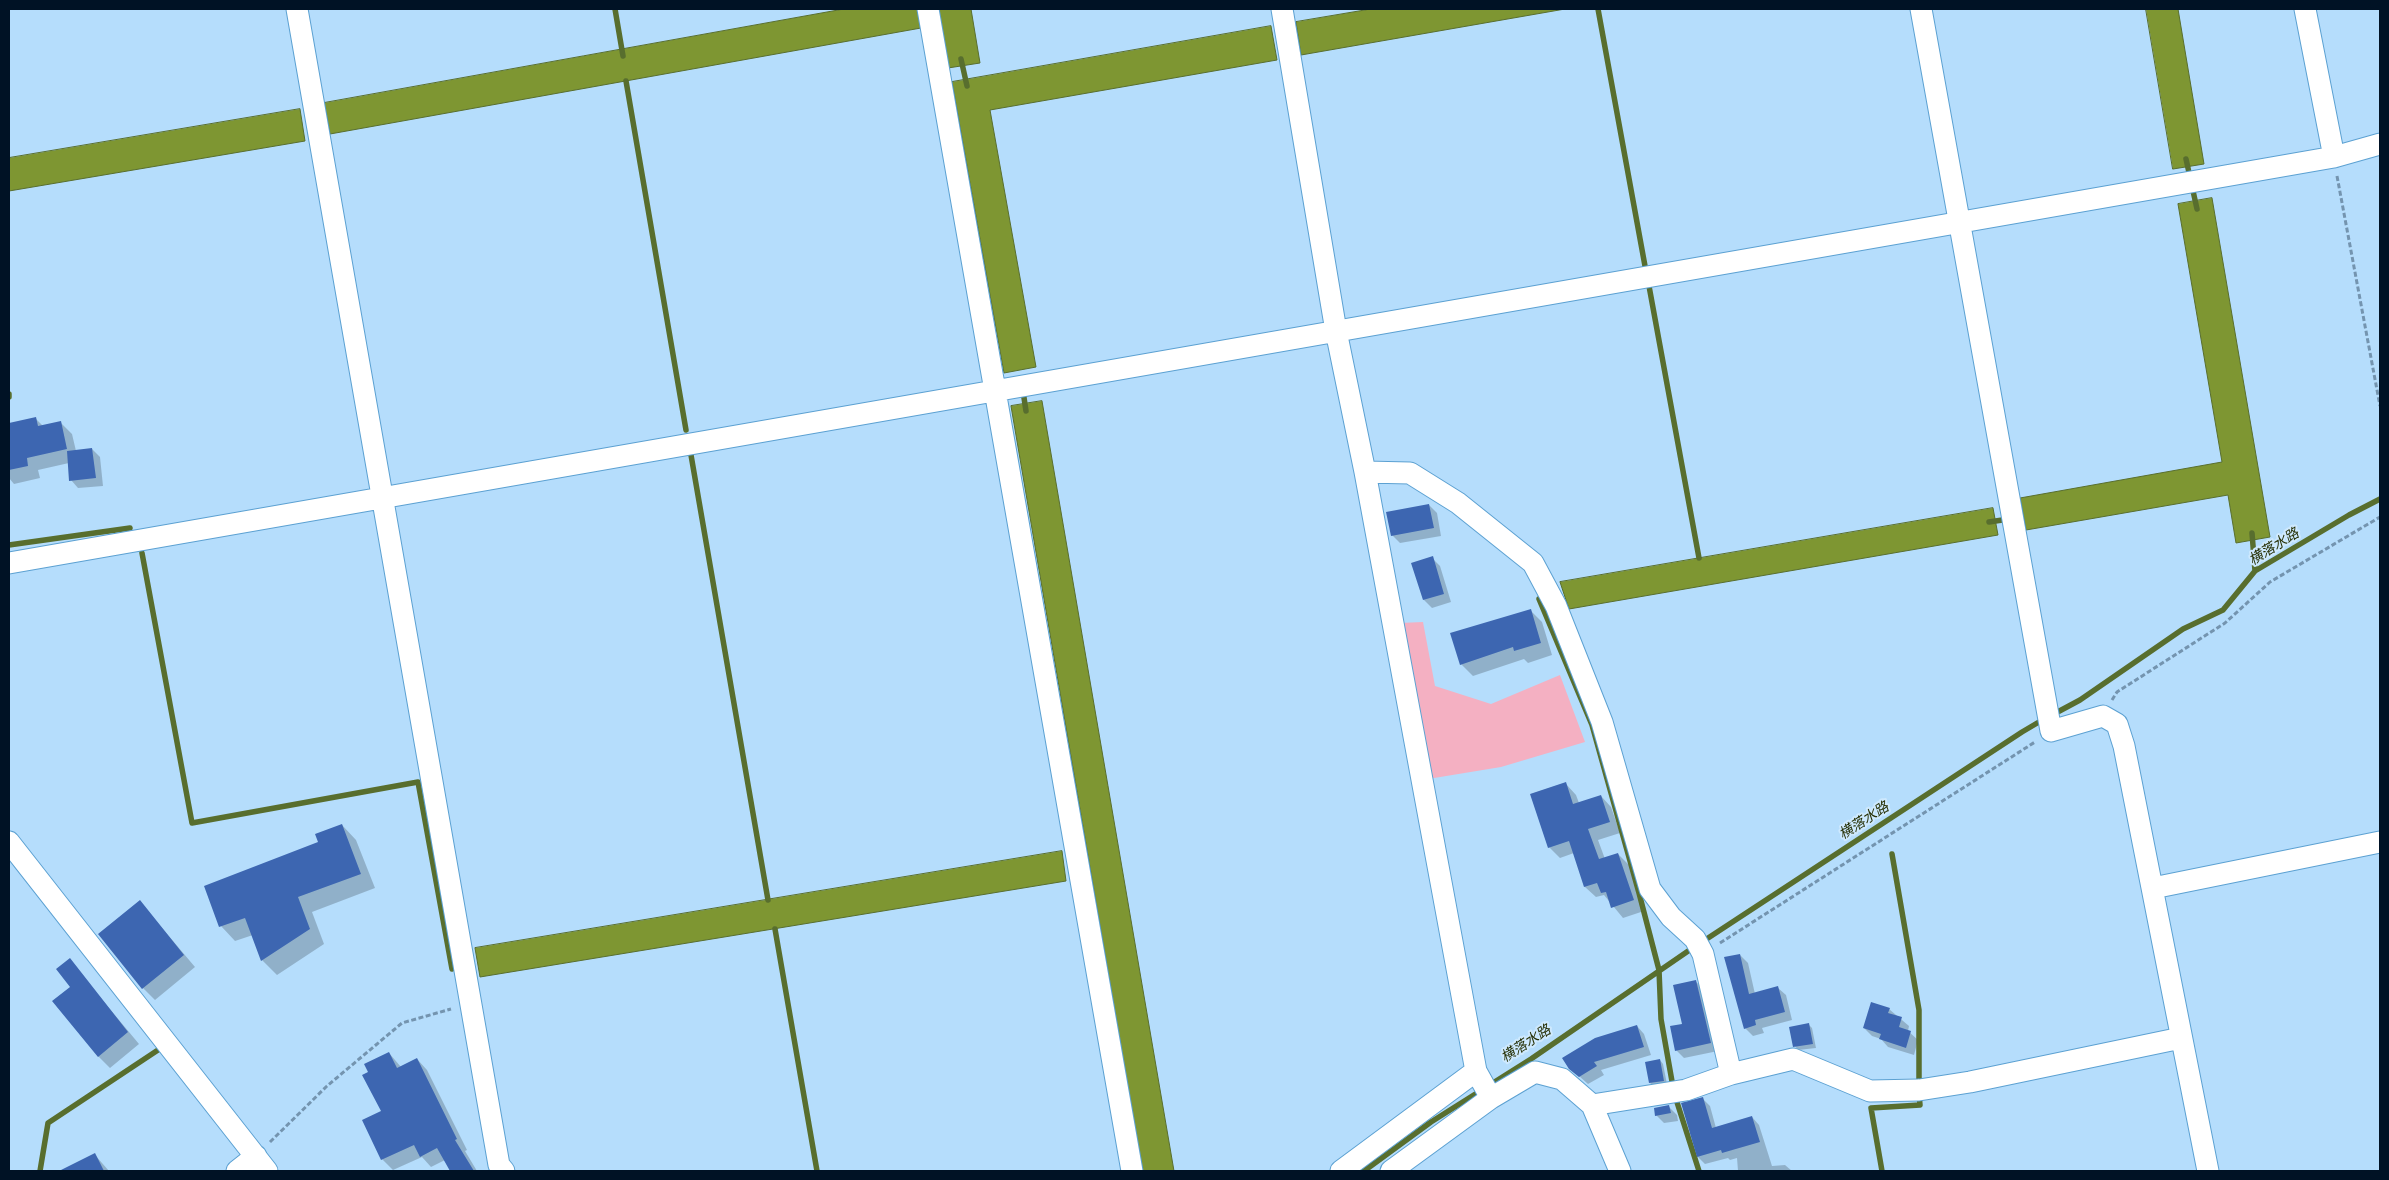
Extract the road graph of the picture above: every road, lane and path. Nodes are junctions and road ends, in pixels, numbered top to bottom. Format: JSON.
{"nodes":[{"id":1,"x":297,"y":9,"type":"edge"},
{"id":2,"x":1282,"y":9,"type":"edge"},
{"id":3,"x":1921,"y":9,"type":"edge"},
{"id":4,"x":2305,"y":9,"type":"edge"},
{"id":5,"x":929,"y":15,"type":"edge"},
{"id":6,"x":2380,"y":144,"type":"edge"},
{"id":7,"x":2334,"y":157,"type":"junction"},
{"id":8,"x":1958,"y":222,"type":"junction"},
{"id":9,"x":1336,"y":331,"type":"junction"},
{"id":10,"x":994,"y":391,"type":"junction"},
{"id":11,"x":2380,"y":406,"type":"edge"},
{"id":12,"x":1365,"y":472,"type":"junction"},
{"id":13,"x":382,"y":498,"type":"junction"},
{"id":14,"x":2380,"y":517,"type":"edge"},
{"id":15,"x":9,"y":563,"type":"edge"},
{"id":16,"x":2103,"y":716,"type":"junction"},
{"id":17,"x":2051,"y":731,"type":"junction"},
{"id":18,"x":9,"y":842,"type":"edge"},
{"id":19,"x":2380,"y":842,"type":"edge"},
{"id":20,"x":2153,"y":888,"type":"junction"},
{"id":21,"x":1699,"y":947,"type":"junction"},
{"id":22,"x":470,"y":1004,"type":"junction"},
{"id":23,"x":2181,"y":1038,"type":"junction"},
{"id":24,"x":1476,"y":1071,"type":"junction"},
{"id":25,"x":1731,"y":1074,"type":"junction"},
{"id":26,"x":1491,"y":1098,"type":"junction"},
{"id":27,"x":1592,"y":1105,"type":"junction"},
{"id":28,"x":262,"y":1164,"type":"edge"},
{"id":29,"x":236,"y":1171,"type":"edge"},
{"id":30,"x":504,"y":1171,"type":"edge"},
{"id":31,"x":1132,"y":1171,"type":"edge"},
{"id":32,"x":1341,"y":1171,"type":"edge"},
{"id":33,"x":1391,"y":1171,"type":"edge"},
{"id":34,"x":1620,"y":1171,"type":"edge"},
{"id":35,"x":2208,"y":1171,"type":"edge"}],
"edges":[{"from":1,"to":13,"type":"street"},
{"from":2,"to":9,"type":"street"},
{"from":3,"to":8,"type":"street"},
{"from":4,"to":7,"type":"street"},
{"from":5,"to":10,"type":"street"},
{"from":6,"to":7,"type":"street"},
{"from":7,"to":8,"type":"street"},
{"from":7,"to":11,"type":"path"},
{"from":8,"to":9,"type":"street"},
{"from":8,"to":17,"type":"street"},
{"from":9,"to":10,"type":"street"},
{"from":9,"to":12,"type":"street"},
{"from":10,"to":13,"type":"street"},
{"from":10,"to":31,"type":"street"},
{"from":12,"to":21,"type":"street"},
{"from":12,"to":24,"type":"street"},
{"from":13,"to":15,"type":"street"},
{"from":13,"to":22,"type":"street"},
{"from":14,"to":16,"type":"path"},
{"from":16,"to":17,"type":"street"},
{"from":16,"to":20,"type":"street"},
{"from":17,"to":21,"type":"path"},
{"from":18,"to":28,"type":"street"},
{"from":19,"to":20,"type":"street"},
{"from":20,"to":23,"type":"street"},
{"from":21,"to":25,"type":"street"},
{"from":22,"to":28,"type":"path"},
{"from":22,"to":30,"type":"street"},
{"from":23,"to":25,"type":"street"},
{"from":23,"to":35,"type":"street"},
{"from":24,"to":26,"type":"street"},
{"from":24,"to":32,"type":"street"},
{"from":25,"to":27,"type":"street"},
{"from":26,"to":27,"type":"street"},
{"from":26,"to":33,"type":"street"},
{"from":27,"to":34,"type":"street"},
{"from":28,"to":29,"type":"street"}]}
